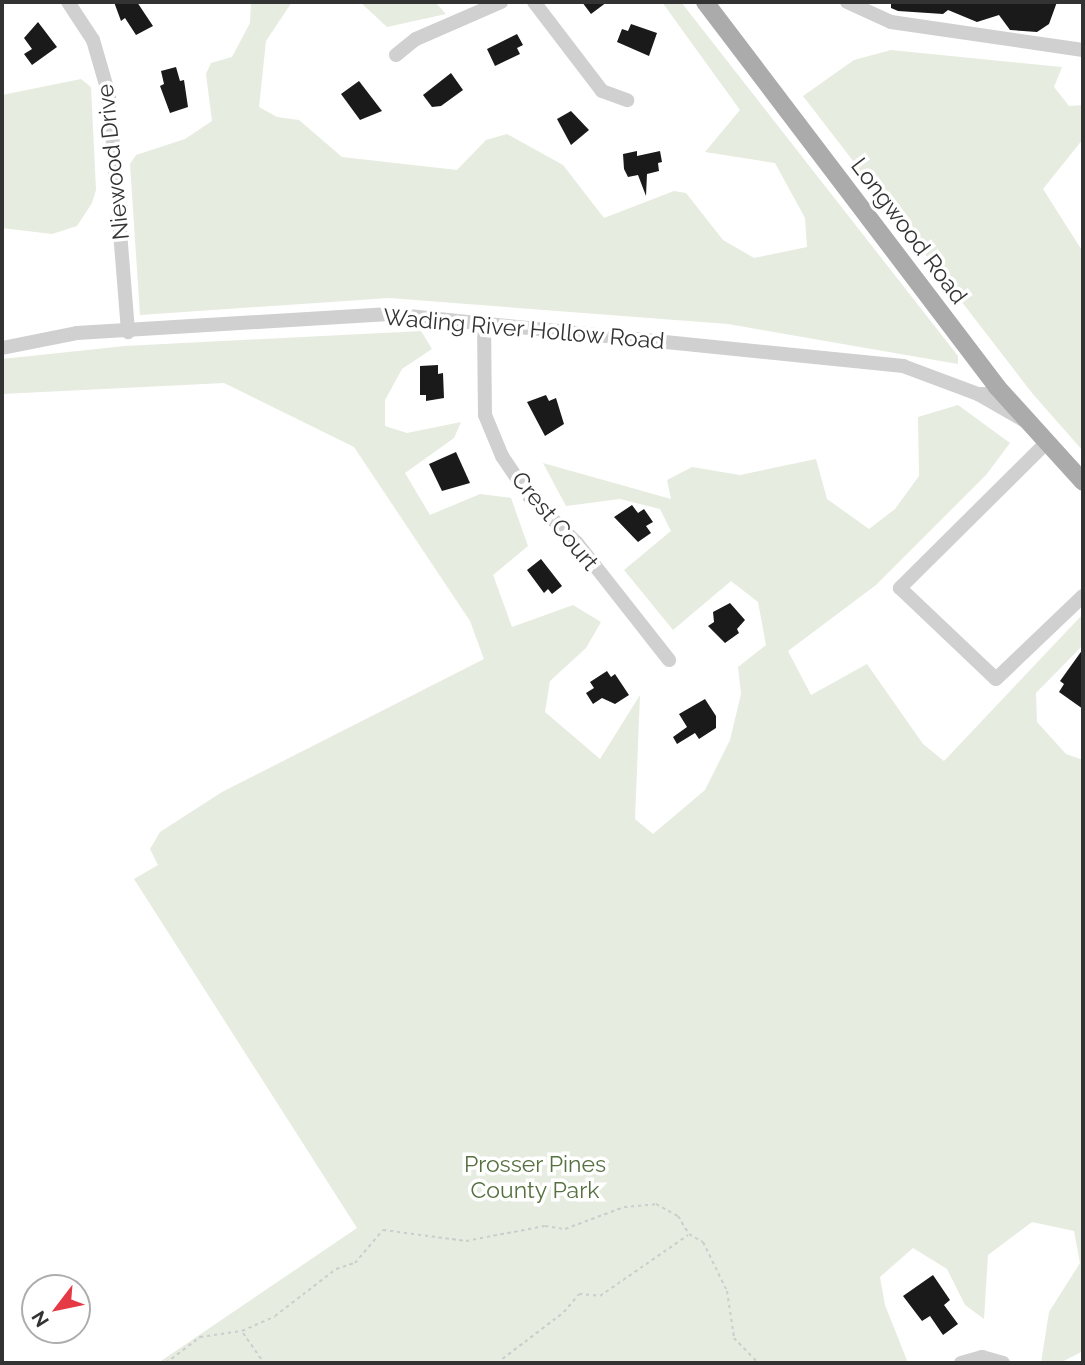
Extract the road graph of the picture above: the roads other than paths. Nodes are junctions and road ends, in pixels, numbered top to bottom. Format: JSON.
{"nodes":[{"id":1,"x":68,"y":2,"type":"edge"},
{"id":2,"x":501,"y":2,"type":"edge"},
{"id":3,"x":534,"y":2,"type":"edge"},
{"id":4,"x":705,"y":2,"type":"edge"},
{"id":5,"x":713,"y":2,"type":"edge"},
{"id":6,"x":848,"y":2,"type":"edge"},
{"id":7,"x":723,"y":26,"type":"junction"},
{"id":8,"x":1083,"y":50,"type":"edge"},
{"id":9,"x":396,"y":55,"type":"dead end"},
{"id":10,"x":627,"y":100,"type":"dead end"},
{"id":11,"x":484,"y":322,"type":"junction"},
{"id":12,"x":128,"y":332,"type":"junction"},
{"id":13,"x":2,"y":348,"type":"edge"},
{"id":14,"x":998,"y":387,"type":"junction"},
{"id":15,"x":978,"y":394,"type":"junction"},
{"id":16,"x":1029,"y":422,"type":"junction"},
{"id":17,"x":1046,"y":443,"type":"junction"},
{"id":18,"x":1083,"y":482,"type":"edge"},
{"id":19,"x":1083,"y":596,"type":"edge"},
{"id":20,"x":668,"y":660,"type":"dead end"},
{"id":21,"x":961,"y":1363,"type":"edge"},
{"id":22,"x":1003,"y":1363,"type":"edge"}],
"edges":[{"from":1,"to":12,"type":"street","name":"Niewood Drive"},
{"from":2,"to":9,"type":"street"},
{"from":3,"to":10,"type":"street"},
{"from":4,"to":7,"type":"main road","name":"Longwood Road"},
{"from":5,"to":7,"type":"street"},
{"from":6,"to":8,"type":"street"},
{"from":7,"to":14,"type":"main road","name":"Longwood Road"},
{"from":11,"to":12,"type":"street","name":"Wading River Hollow Road"},
{"from":11,"to":15,"type":"street","name":"Wading River Hollow Road"},
{"from":11,"to":20,"type":"street","name":"Crest Court"},
{"from":12,"to":13,"type":"street","name":"Wading River Hollow Road"},
{"from":14,"to":15,"type":"street"},
{"from":14,"to":16,"type":"main road","name":"Longwood Road"},
{"from":15,"to":16,"type":"street","name":"Wading River Hollow Road"},
{"from":16,"to":17,"type":"main road","name":"Longwood Road"},
{"from":17,"to":18,"type":"main road","name":"Longwood Road"},
{"from":17,"to":19,"type":"street"},
{"from":21,"to":22,"type":"street"}]}
